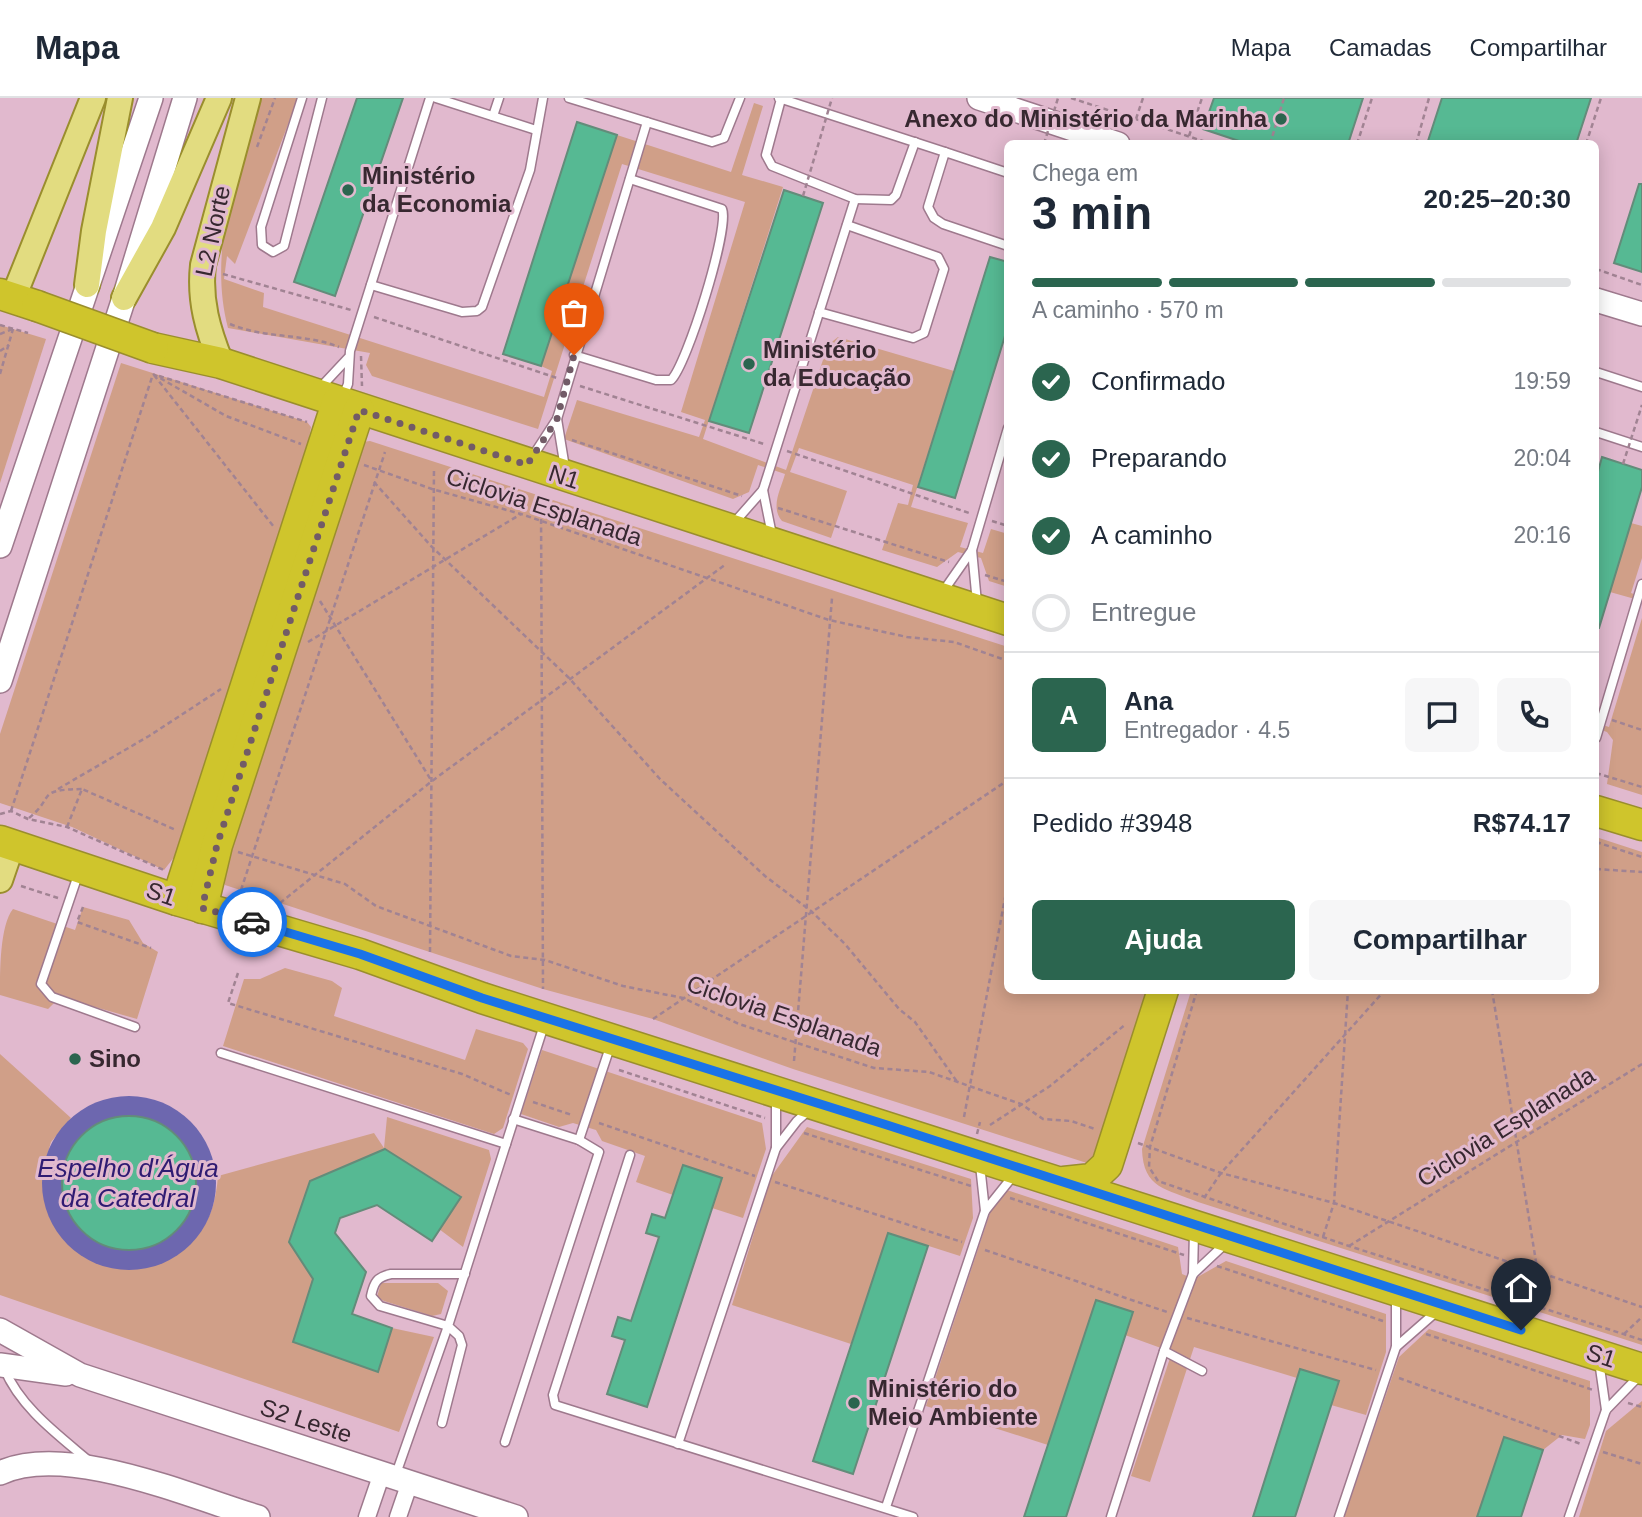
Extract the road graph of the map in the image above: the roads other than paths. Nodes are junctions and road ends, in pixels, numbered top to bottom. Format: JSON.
{"nodes":[{"id":1,"x":93,"y":98,"type":"edge"},
{"id":2,"x":120,"y":98,"type":"edge"},
{"id":3,"x":151,"y":98,"type":"edge"},
{"id":4,"x":185,"y":98,"type":"edge"},
{"id":5,"x":219,"y":98,"type":"edge"},
{"id":6,"x":248,"y":98,"type":"edge"},
{"id":7,"x":302,"y":98,"type":"edge"},
{"id":8,"x":322,"y":98,"type":"edge"},
{"id":9,"x":430,"y":98,"type":"edge"},
{"id":10,"x":436,"y":98,"type":"edge"},
{"id":11,"x":499,"y":98,"type":"edge"},
{"id":12,"x":543,"y":98,"type":"edge"},
{"id":13,"x":569,"y":98,"type":"edge"},
{"id":14,"x":740,"y":98,"type":"edge"},
{"id":15,"x":780,"y":98,"type":"edge"},
{"id":16,"x":979,"y":98,"type":"edge"},
{"id":17,"x":494,"y":116,"type":"junction"},
{"id":18,"x":647,"y":122,"type":"junction"},
{"id":19,"x":536,"y":130,"type":"junction"},
{"id":20,"x":1106,"y":140,"type":"edge"},
{"id":21,"x":915,"y":142,"type":"junction"},
{"id":22,"x":945,"y":152,"type":"junction"},
{"id":23,"x":1004,"y":172,"type":"edge"},
{"id":24,"x":630,"y":179,"type":"junction"},
{"id":25,"x":855,"y":199,"type":"junction"},
{"id":26,"x":847,"y":225,"type":"junction"},
{"id":27,"x":1004,"y":245,"type":"edge"},
{"id":28,"x":87,"y":285,"type":"junction"},
{"id":29,"x":371,"y":285,"type":"junction"},
{"id":30,"x":124,"y":299,"type":"junction"},
{"id":31,"x":1599,"y":301,"type":"edge"},
{"id":32,"x":19,"y":308,"type":"edge"},
{"id":33,"x":819,"y":312,"type":"junction"},
{"id":34,"x":1642,"y":314,"type":"edge"},
{"id":35,"x":349,"y":355,"type":"junction"},
{"id":36,"x":574,"y":355,"type":"junction"},
{"id":37,"x":221,"y":363,"type":"junction"},
{"id":38,"x":1599,"y":373,"type":"edge"},
{"id":39,"x":1642,"y":387,"type":"edge"},
{"id":40,"x":338,"y":404,"type":"junction"},
{"id":41,"x":557,"y":419,"type":"junction"},
{"id":42,"x":1599,"y":433,"type":"edge"},
{"id":43,"x":1004,"y":441,"type":"edge"},
{"id":44,"x":1642,"y":447,"type":"edge"},
{"id":45,"x":527,"y":465,"type":"junction"},
{"id":46,"x":567,"y":478,"type":"junction"},
{"id":47,"x":763,"y":490,"type":"junction"},
{"id":48,"x":728,"y":530,"type":"junction"},
{"id":49,"x":774,"y":545,"type":"junction"},
{"id":50,"x":0,"y":546,"type":"edge"},
{"id":51,"x":972,"y":550,"type":"junction"},
{"id":52,"x":1642,"y":584,"type":"edge"},
{"id":53,"x":938,"y":598,"type":"junction"},
{"id":54,"x":978,"y":610,"type":"junction"},
{"id":55,"x":1004,"y":619,"type":"edge"},
{"id":56,"x":0,"y":681,"type":"edge"},
{"id":57,"x":1599,"y":728,"type":"edge"},
{"id":58,"x":1599,"y":812,"type":"edge"},
{"id":59,"x":1642,"y":825,"type":"edge"},
{"id":60,"x":4,"y":829,"type":"edge"},
{"id":61,"x":81,"y":866,"type":"junction"},
{"id":62,"x":11,"y":883,"type":"edge"},
{"id":63,"x":189,"y":904,"type":"junction"},
{"id":64,"x":1162,"y":994,"type":"edge"},
{"id":65,"x":1180,"y":994,"type":"edge"},
{"id":66,"x":545,"y":1003,"type":"junction"},
{"id":67,"x":135,"y":1027,"type":"dead end"},
{"id":68,"x":613,"y":1037,"type":"junction"},
{"id":69,"x":221,"y":1053,"type":"dead end"},
{"id":70,"x":776,"y":1089,"type":"junction"},
{"id":71,"x":818,"y":1103,"type":"junction"},
{"id":72,"x":513,"y":1119,"type":"junction"},
{"id":73,"x":579,"y":1140,"type":"junction"},
{"id":74,"x":1133,"y":1141,"type":"junction"},
{"id":75,"x":506,"y":1144,"type":"junction"},
{"id":76,"x":776,"y":1148,"type":"junction"},
{"id":77,"x":630,"y":1155,"type":"dead end"},
{"id":78,"x":980,"y":1157,"type":"junction"},
{"id":79,"x":1019,"y":1169,"type":"junction"},
{"id":80,"x":1064,"y":1182,"type":"junction"},
{"id":81,"x":1140,"y":1207,"type":"junction"},
{"id":82,"x":985,"y":1211,"type":"junction"},
{"id":83,"x":1199,"y":1211,"type":"junction"},
{"id":84,"x":1233,"y":1237,"type":"junction"},
{"id":85,"x":465,"y":1274,"type":"junction"},
{"id":86,"x":1193,"y":1274,"type":"junction"},
{"id":87,"x":1395,"y":1291,"type":"junction"},
{"id":88,"x":1443,"y":1306,"type":"junction"},
{"id":89,"x":449,"y":1326,"type":"junction"},
{"id":90,"x":1,"y":1334,"type":"edge"},
{"id":91,"x":1396,"y":1347,"type":"junction"},
{"id":92,"x":1164,"y":1351,"type":"junction"},
{"id":93,"x":1598,"y":1355,"type":"junction"},
{"id":94,"x":2,"y":1365,"type":"edge"},
{"id":95,"x":1202,"y":1371,"type":"dead end"},
{"id":96,"x":1642,"y":1371,"type":"edge"},
{"id":97,"x":80,"y":1375,"type":"junction"},
{"id":98,"x":1606,"y":1410,"type":"junction"},
{"id":99,"x":442,"y":1423,"type":"dead end"},
{"id":100,"x":505,"y":1442,"type":"dead end"},
{"id":101,"x":678,"y":1444,"type":"junction"},
{"id":102,"x":97,"y":1468,"type":"junction"},
{"id":103,"x":0,"y":1473,"type":"edge"},
{"id":104,"x":396,"y":1477,"type":"junction"},
{"id":105,"x":886,"y":1507,"type":"junction"},
{"id":106,"x":258,"y":1517,"type":"edge"},
{"id":107,"x":367,"y":1517,"type":"edge"},
{"id":108,"x":398,"y":1517,"type":"edge"},
{"id":109,"x":516,"y":1517,"type":"edge"},
{"id":110,"x":913,"y":1517,"type":"edge"},
{"id":111,"x":1111,"y":1517,"type":"edge"},
{"id":112,"x":1339,"y":1517,"type":"edge"},
{"id":113,"x":1569,"y":1517,"type":"edge"}],
"edges":[{"from":1,"to":32,"type":"main road"},
{"from":2,"to":28,"type":"main road"},
{"from":3,"to":28,"type":"main road"},
{"from":4,"to":30,"type":"main road"},
{"from":5,"to":30,"type":"main road"},
{"from":6,"to":37,"type":"main road","name":"L2 Norte"},
{"from":7,"to":8,"type":"lane"},
{"from":9,"to":29,"type":"lane"},
{"from":10,"to":17,"type":"lane"},
{"from":11,"to":17,"type":"lane"},
{"from":12,"to":19,"type":"lane"},
{"from":13,"to":18,"type":"lane"},
{"from":14,"to":18,"type":"lane"},
{"from":15,"to":21,"type":"lane"},
{"from":15,"to":25,"type":"lane"},
{"from":16,"to":20,"type":"main road"},
{"from":17,"to":19,"type":"lane"},
{"from":18,"to":24,"type":"lane"},
{"from":19,"to":29,"type":"lane"},
{"from":21,"to":22,"type":"lane"},
{"from":21,"to":25,"type":"lane"},
{"from":22,"to":23,"type":"lane"},
{"from":22,"to":27,"type":"lane"},
{"from":24,"to":36,"type":"lane"},
{"from":24,"to":36,"type":"lane"},
{"from":25,"to":26,"type":"lane"},
{"from":26,"to":33,"type":"lane"},
{"from":26,"to":33,"type":"lane"},
{"from":28,"to":50,"type":"main road"},
{"from":29,"to":35,"type":"lane"},
{"from":30,"to":56,"type":"main road"},
{"from":31,"to":34,"type":"main road"},
{"from":32,"to":37,"type":"highway","name":"N1","bridge":true},
{"from":33,"to":47,"type":"lane"},
{"from":35,"to":40,"type":"lane"},
{"from":35,"to":40,"type":"lane"},
{"from":36,"to":41,"type":"lane"},
{"from":37,"to":40,"type":"highway","name":"N1"},
{"from":38,"to":39,"type":"lane"},
{"from":40,"to":45,"type":"highway","name":"N1"},
{"from":40,"to":63,"type":"highway"},
{"from":41,"to":45,"type":"lane"},
{"from":41,"to":46,"type":"lane"},
{"from":42,"to":44,"type":"lane"},
{"from":43,"to":51,"type":"lane"},
{"from":45,"to":46,"type":"highway","name":"N1"},
{"from":46,"to":48,"type":"highway","name":"N1"},
{"from":47,"to":48,"type":"lane"},
{"from":47,"to":49,"type":"lane"},
{"from":48,"to":49,"type":"highway","name":"N1"},
{"from":49,"to":53,"type":"highway","name":"N1"},
{"from":51,"to":53,"type":"lane"},
{"from":51,"to":54,"type":"lane"},
{"from":52,"to":57,"type":"lane"},
{"from":53,"to":54,"type":"highway","name":"N1"},
{"from":54,"to":55,"type":"highway","name":"N1"},
{"from":58,"to":59,"type":"highway"},
{"from":60,"to":61,"type":"highway","name":"S1"},
{"from":60,"to":62,"type":"main road"},
{"from":61,"to":63,"type":"highway","name":"S1"},
{"from":61,"to":67,"type":"lane"},
{"from":63,"to":66,"type":"highway","name":"S1"},
{"from":64,"to":74,"type":"highway"},
{"from":65,"to":74,"type":"highway"},
{"from":66,"to":68,"type":"highway","name":"S1"},
{"from":66,"to":72,"type":"lane"},
{"from":68,"to":70,"type":"highway","name":"S1"},
{"from":68,"to":73,"type":"lane"},
{"from":69,"to":75,"type":"lane"},
{"from":70,"to":71,"type":"highway","name":"S1"},
{"from":70,"to":76,"type":"lane"},
{"from":71,"to":76,"type":"lane"},
{"from":71,"to":78,"type":"highway","name":"S1"},
{"from":72,"to":73,"type":"lane"},
{"from":72,"to":75,"type":"lane"},
{"from":73,"to":100,"type":"lane"},
{"from":74,"to":80,"type":"highway"},
{"from":74,"to":81,"type":"highway"},
{"from":75,"to":85,"type":"lane"},
{"from":76,"to":101,"type":"lane"},
{"from":77,"to":101,"type":"lane"},
{"from":78,"to":79,"type":"highway","name":"S1"},
{"from":78,"to":82,"type":"lane"},
{"from":79,"to":80,"type":"highway","name":"S1"},
{"from":79,"to":82,"type":"lane"},
{"from":80,"to":81,"type":"highway","name":"S1"},
{"from":81,"to":83,"type":"highway","name":"S1"},
{"from":82,"to":105,"type":"lane"},
{"from":83,"to":84,"type":"highway","name":"S1"},
{"from":83,"to":86,"type":"lane"},
{"from":84,"to":86,"type":"lane"},
{"from":84,"to":87,"type":"highway","name":"S1"},
{"from":85,"to":89,"type":"lane"},
{"from":85,"to":89,"type":"lane"},
{"from":86,"to":92,"type":"lane"},
{"from":87,"to":88,"type":"highway","name":"S1"},
{"from":87,"to":91,"type":"lane"},
{"from":88,"to":91,"type":"lane"},
{"from":88,"to":93,"type":"highway","name":"S1"},
{"from":89,"to":99,"type":"lane"},
{"from":89,"to":104,"type":"lane"},
{"from":90,"to":97,"type":"main road","name":"S2 Leste"},
{"from":91,"to":112,"type":"lane"},
{"from":92,"to":95,"type":"lane"},
{"from":92,"to":111,"type":"lane"},
{"from":93,"to":96,"type":"highway","name":"S1"},
{"from":93,"to":98,"type":"lane"},
{"from":94,"to":97,"type":"main road","name":"S2 Leste"},
{"from":94,"to":102,"type":"lane"},
{"from":96,"to":98,"type":"lane"},
{"from":97,"to":104,"type":"main road","name":"S2 Leste"},
{"from":98,"to":113,"type":"lane"},
{"from":101,"to":105,"type":"lane"},
{"from":102,"to":103,"type":"main road"},
{"from":102,"to":106,"type":"main road"},
{"from":104,"to":107,"type":"street"},
{"from":104,"to":108,"type":"street"},
{"from":104,"to":109,"type":"main road","name":"S2 Leste"},
{"from":105,"to":110,"type":"lane"}]}
